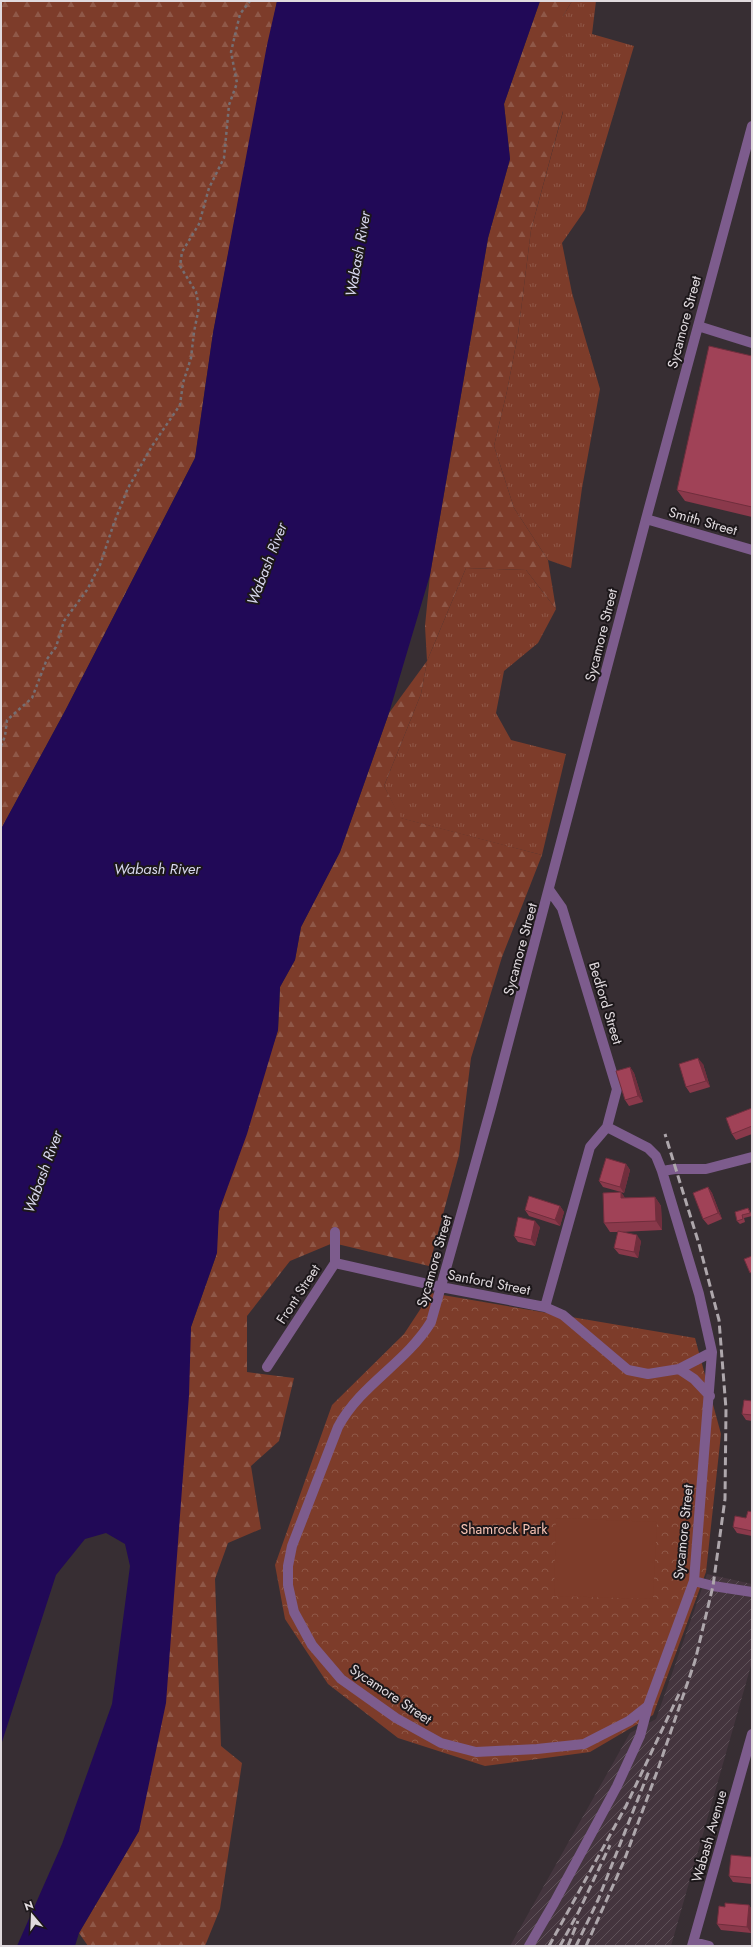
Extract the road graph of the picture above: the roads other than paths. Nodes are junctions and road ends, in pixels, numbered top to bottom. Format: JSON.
{"nodes":[{"id":1,"x":752,"y":126,"type":"edge"},
{"id":2,"x":750,"y":142,"type":"edge"},
{"id":3,"x":698,"y":326,"type":"junction"},
{"id":4,"x":752,"y":343,"type":"edge"},
{"id":5,"x":646,"y":519,"type":"junction"},
{"id":6,"x":752,"y":550,"type":"edge"},
{"id":7,"x":550,"y":891,"type":"junction"},
{"id":8,"x":607,"y":1127,"type":"junction"},
{"id":9,"x":752,"y":1158,"type":"edge"},
{"id":10,"x":662,"y":1171,"type":"junction"},
{"id":11,"x":335,"y":1232,"type":"dead end"},
{"id":12,"x":335,"y":1263,"type":"junction"},
{"id":13,"x":440,"y":1287,"type":"junction"},
{"id":14,"x":545,"y":1307,"type":"junction"},
{"id":15,"x":712,"y":1352,"type":"junction"},
{"id":16,"x":267,"y":1367,"type":"dead end"},
{"id":17,"x":679,"y":1369,"type":"junction"},
{"id":18,"x":710,"y":1396,"type":"junction"},
{"id":19,"x":694,"y":1581,"type":"junction"},
{"id":20,"x":752,"y":1592,"type":"edge"},
{"id":21,"x":648,"y":1706,"type":"junction"},
{"id":22,"x":752,"y":1734,"type":"edge"},
{"id":23,"x":748,"y":1765,"type":"edge"},
{"id":24,"x":693,"y":1944,"type":"edge"},
{"id":25,"x":528,"y":1946,"type":"edge"},
{"id":26,"x":709,"y":1946,"type":"edge"}],
"edges":[{"from":1,"to":2,"type":"street","name":"Sycamore Street"},
{"from":2,"to":3,"type":"street","name":"Sycamore Street"},
{"from":3,"to":4,"type":"street"},
{"from":3,"to":5,"type":"street","name":"Sycamore Street"},
{"from":5,"to":6,"type":"street","name":"Smith Street"},
{"from":5,"to":7,"type":"street","name":"Sycamore Street"},
{"from":7,"to":8,"type":"street","name":"Bedford Street"},
{"from":7,"to":13,"type":"street","name":"Sycamore Street"},
{"from":8,"to":10,"type":"street"},
{"from":8,"to":14,"type":"street","name":"Bedford Street"},
{"from":9,"to":10,"type":"street"},
{"from":10,"to":15,"type":"street","name":"Sycamore Street"},
{"from":11,"to":12,"type":"street","name":"Front Street"},
{"from":12,"to":13,"type":"street","name":"Sanford Street"},
{"from":12,"to":16,"type":"street","name":"Front Street"},
{"from":13,"to":14,"type":"street","name":"Sanford Street"},
{"from":13,"to":21,"type":"street","name":"Sycamore Street"},
{"from":14,"to":17,"type":"street","name":"Sanford Street"},
{"from":15,"to":17,"type":"street","name":"Sanford Street"},
{"from":15,"to":18,"type":"street","name":"Sycamore Street"},
{"from":17,"to":18,"type":"street"},
{"from":18,"to":19,"type":"street","name":"Sycamore Street"},
{"from":19,"to":20,"type":"street"},
{"from":19,"to":21,"type":"street","name":"Sycamore Street"},
{"from":21,"to":25,"type":"street"},
{"from":22,"to":23,"type":"street","name":"Wabash Avenue"},
{"from":23,"to":24,"type":"street","name":"Wabash Avenue"},
{"from":24,"to":26,"type":"street"}]}
